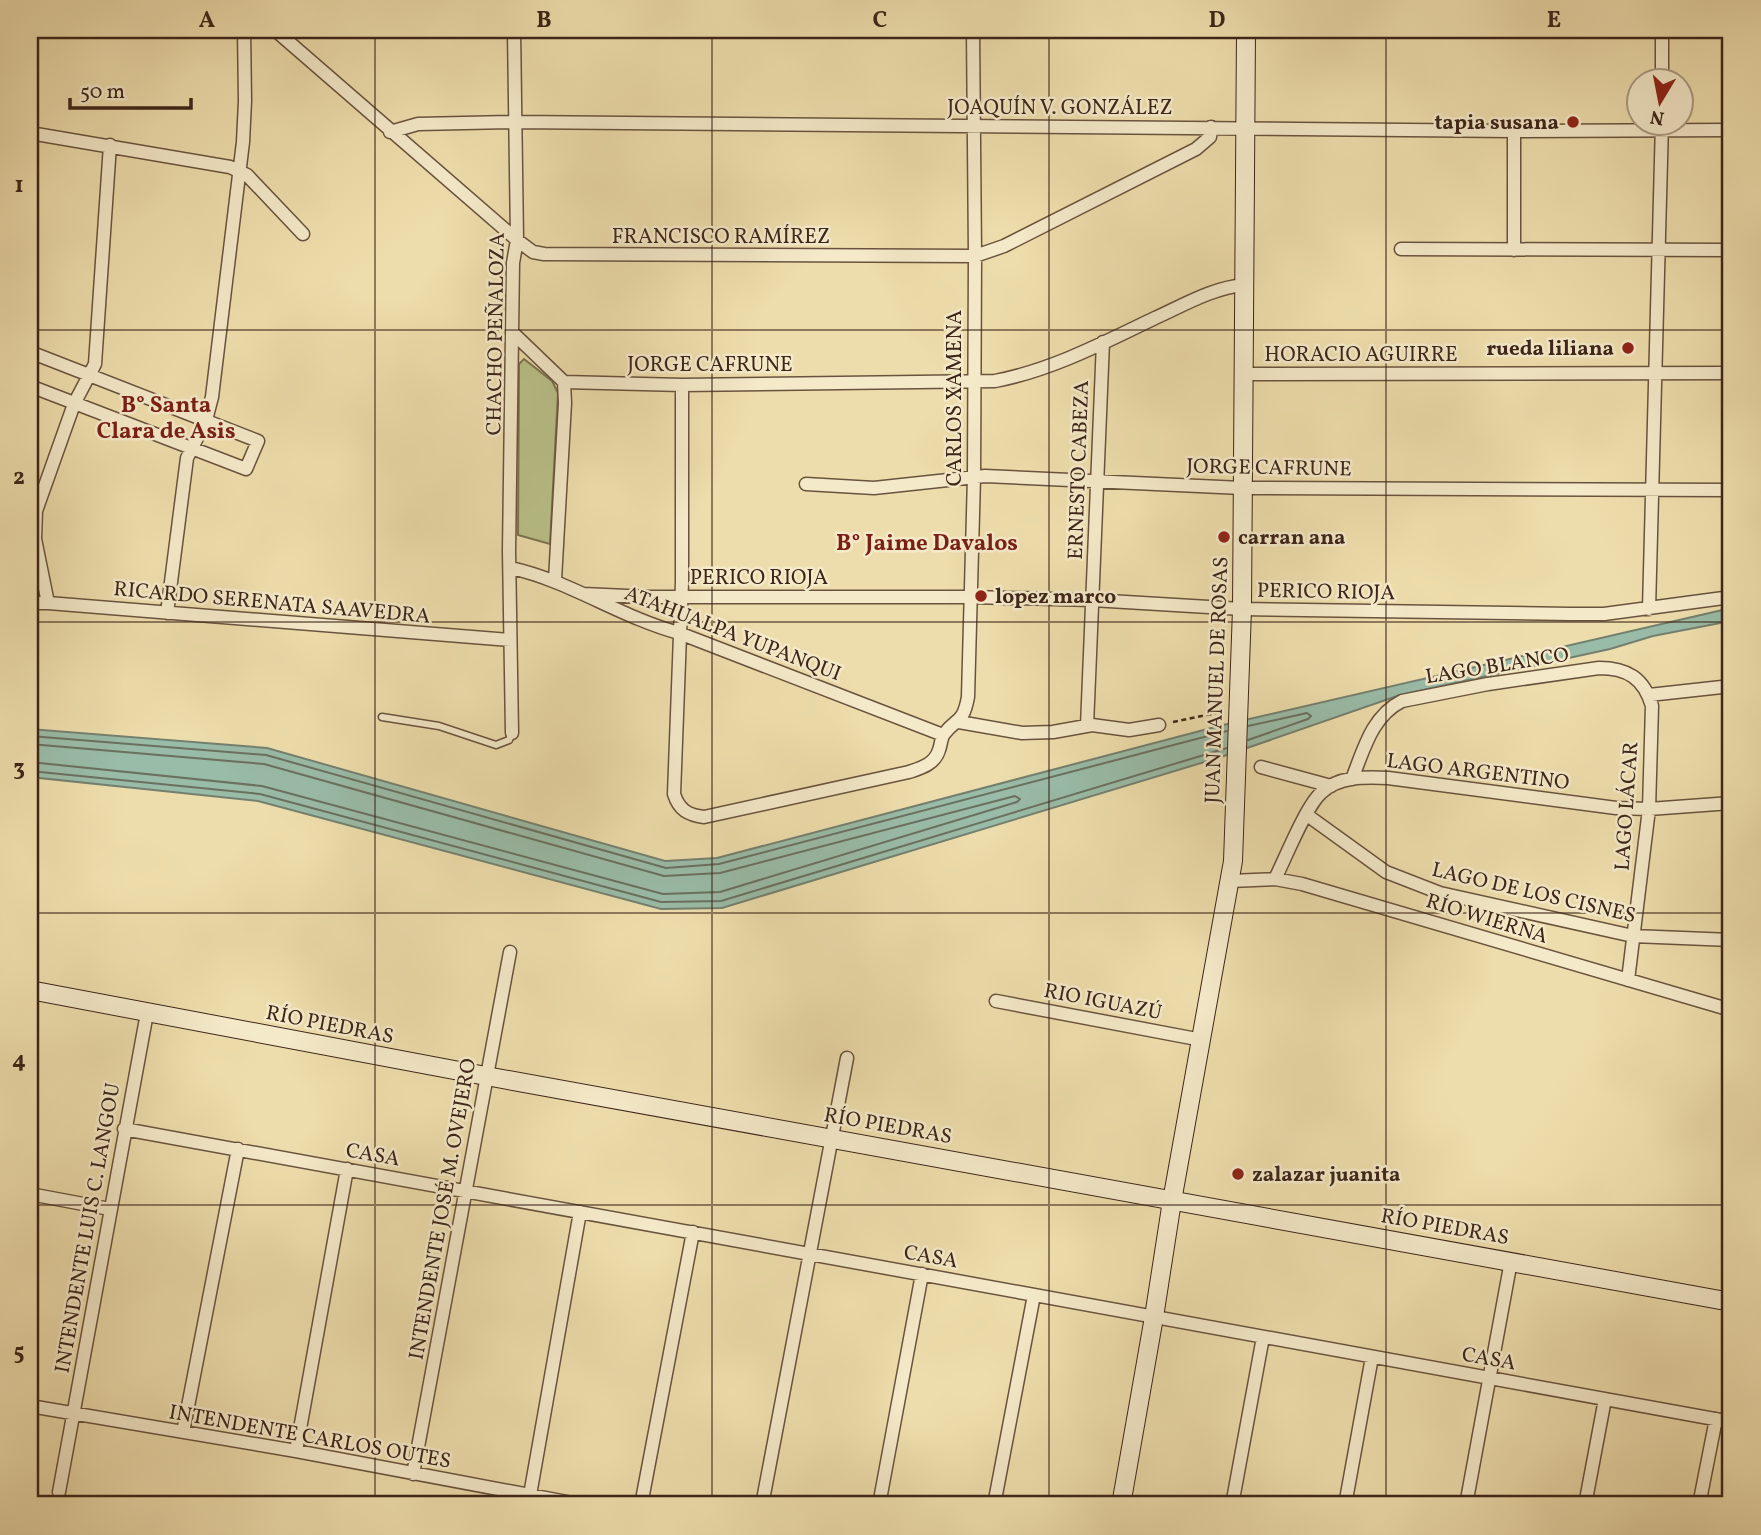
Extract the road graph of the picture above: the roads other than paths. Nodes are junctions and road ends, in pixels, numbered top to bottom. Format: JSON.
{"nodes":[{"id":1,"x":244,"y":30,"type":"edge"},
{"id":2,"x":275,"y":30,"type":"edge"},
{"id":3,"x":514,"y":30,"type":"edge"},
{"id":4,"x":973,"y":30,"type":"edge"},
{"id":5,"x":1246,"y":30,"type":"edge"},
{"id":6,"x":1662,"y":30,"type":"edge"},
{"id":7,"x":1662,"y":66,"type":"edge"},
{"id":8,"x":515,"y":122,"type":"junction"},
{"id":9,"x":972,"y":126,"type":"junction"},
{"id":10,"x":1211,"y":127,"type":"junction"},
{"id":11,"x":1245,"y":127,"type":"junction"},
{"id":12,"x":1624,"y":128,"type":"edge"},
{"id":13,"x":1694,"y":128,"type":"edge"},
{"id":14,"x":1731,"y":130,"type":"edge"},
{"id":15,"x":1514,"y":131,"type":"junction"},
{"id":16,"x":390,"y":132,"type":"junction"},
{"id":17,"x":30,"y":133,"type":"edge"},
{"id":18,"x":1661,"y":136,"type":"edge"},
{"id":19,"x":110,"y":145,"type":"junction"},
{"id":20,"x":240,"y":171,"type":"junction"},
{"id":21,"x":303,"y":234,"type":"dead end"},
{"id":22,"x":517,"y":240,"type":"junction"},
{"id":23,"x":1401,"y":249,"type":"dead end"},
{"id":24,"x":1660,"y":249,"type":"junction"},
{"id":25,"x":1514,"y":250,"type":"junction"},
{"id":26,"x":1731,"y":250,"type":"edge"},
{"id":27,"x":975,"y":256,"type":"junction"},
{"id":28,"x":1244,"y":285,"type":"junction"},
{"id":29,"x":513,"y":333,"type":"junction"},
{"id":30,"x":1103,"y":342,"type":"junction"},
{"id":31,"x":30,"y":352,"type":"edge"},
{"id":32,"x":1656,"y":373,"type":"junction"},
{"id":33,"x":1731,"y":373,"type":"edge"},
{"id":34,"x":1244,"y":374,"type":"junction"},
{"id":35,"x":90,"y":375,"type":"junction"},
{"id":36,"x":564,"y":382,"type":"junction"},
{"id":37,"x":973,"y":382,"type":"junction"},
{"id":38,"x":682,"y":385,"type":"junction"},
{"id":39,"x":30,"y":386,"type":"edge"},
{"id":40,"x":74,"y":404,"type":"junction"},
{"id":41,"x":206,"y":420,"type":"junction"},
{"id":42,"x":191,"y":447,"type":"junction"},
{"id":43,"x":974,"y":477,"type":"junction"},
{"id":44,"x":1096,"y":480,"type":"junction"},
{"id":45,"x":806,"y":484,"type":"dead end"},
{"id":46,"x":1242,"y":488,"type":"junction"},
{"id":47,"x":1652,"y":489,"type":"junction"},
{"id":48,"x":1731,"y":490,"type":"edge"},
{"id":49,"x":510,"y":568,"type":"junction"},
{"id":50,"x":555,"y":580,"type":"junction"},
{"id":51,"x":583,"y":594,"type":"junction"},
{"id":52,"x":681,"y":595,"type":"junction"},
{"id":53,"x":971,"y":597,"type":"junction"},
{"id":54,"x":1731,"y":597,"type":"edge"},
{"id":55,"x":1092,"y":600,"type":"junction"},
{"id":56,"x":30,"y":603,"type":"edge"},
{"id":57,"x":48,"y":603,"type":"junction"},
{"id":58,"x":1242,"y":609,"type":"junction"},
{"id":59,"x":1649,"y":609,"type":"junction"},
{"id":60,"x":167,"y":613,"type":"junction"},
{"id":61,"x":679,"y":633,"type":"junction"},
{"id":62,"x":510,"y":640,"type":"junction"},
{"id":63,"x":1731,"y":686,"type":"edge"},
{"id":64,"x":1649,"y":695,"type":"junction"},
{"id":65,"x":382,"y":717,"type":"dead end"},
{"id":66,"x":959,"y":722,"type":"junction"},
{"id":67,"x":1160,"y":725,"type":"road end"},
{"id":68,"x":1087,"y":726,"type":"junction"},
{"id":69,"x":512,"y":733,"type":"joint"},
{"id":70,"x":943,"y":735,"type":"junction"},
{"id":71,"x":1261,"y":768,"type":"dead end"},
{"id":72,"x":1352,"y":779,"type":"junction"},
{"id":73,"x":1331,"y":786,"type":"junction"},
{"id":74,"x":1731,"y":803,"type":"edge"},
{"id":75,"x":1649,"y":809,"type":"junction"},
{"id":76,"x":1307,"y":815,"type":"junction"},
{"id":77,"x":1275,"y":879,"type":"junction"},
{"id":78,"x":1230,"y":881,"type":"junction"},
{"id":79,"x":1633,"y":936,"type":"junction"},
{"id":80,"x":1731,"y":940,"type":"edge"},
{"id":81,"x":510,"y":952,"type":"dead end"},
{"id":82,"x":1628,"y":980,"type":"junction"},
{"id":83,"x":32,"y":990,"type":"edge"},
{"id":84,"x":996,"y":1001,"type":"dead end"},
{"id":85,"x":1731,"y":1010,"type":"edge"},
{"id":86,"x":147,"y":1013,"type":"junction"},
{"id":87,"x":1202,"y":1040,"type":"junction"},
{"id":88,"x":847,"y":1058,"type":"dead end"},
{"id":89,"x":486,"y":1076,"type":"junction"},
{"id":90,"x":124,"y":1129,"type":"junction"},
{"id":91,"x":831,"y":1137,"type":"junction"},
{"id":92,"x":238,"y":1149,"type":"junction"},
{"id":93,"x":347,"y":1169,"type":"junction"},
{"id":94,"x":465,"y":1189,"type":"junction"},
{"id":95,"x":30,"y":1194,"type":"edge"},
{"id":96,"x":1172,"y":1200,"type":"junction"},
{"id":97,"x":110,"y":1209,"type":"junction"},
{"id":98,"x":580,"y":1212,"type":"junction"},
{"id":99,"x":692,"y":1232,"type":"junction"},
{"id":100,"x":809,"y":1254,"type":"junction"},
{"id":101,"x":1511,"y":1261,"type":"junction"},
{"id":102,"x":922,"y":1274,"type":"junction"},
{"id":103,"x":1034,"y":1295,"type":"junction"},
{"id":104,"x":1731,"y":1302,"type":"edge"},
{"id":105,"x":1154,"y":1317,"type":"junction"},
{"id":106,"x":1263,"y":1336,"type":"junction"},
{"id":107,"x":1372,"y":1357,"type":"junction"},
{"id":108,"x":1490,"y":1378,"type":"junction"},
{"id":109,"x":1605,"y":1399,"type":"junction"},
{"id":110,"x":30,"y":1406,"type":"edge"},
{"id":111,"x":74,"y":1413,"type":"junction"},
{"id":112,"x":1716,"y":1419,"type":"junction"},
{"id":113,"x":1731,"y":1422,"type":"edge"},
{"id":114,"x":183,"y":1432,"type":"junction"},
{"id":115,"x":296,"y":1451,"type":"junction"},
{"id":116,"x":413,"y":1474,"type":"junction"},
{"id":117,"x":59,"y":1492,"type":"dead end"},
{"id":118,"x":530,"y":1495,"type":"junction"},
{"id":119,"x":583,"y":1505,"type":"edge"},
{"id":120,"x":641,"y":1505,"type":"edge"},
{"id":121,"x":762,"y":1505,"type":"edge"},
{"id":122,"x":879,"y":1505,"type":"edge"},
{"id":123,"x":994,"y":1505,"type":"edge"},
{"id":124,"x":1121,"y":1505,"type":"edge"},
{"id":125,"x":1232,"y":1505,"type":"edge"},
{"id":126,"x":1345,"y":1505,"type":"edge"},
{"id":127,"x":1466,"y":1505,"type":"edge"},
{"id":128,"x":1585,"y":1505,"type":"edge"},
{"id":129,"x":1699,"y":1505,"type":"edge"}],
"edges":[{"from":1,"to":20,"type":"street"},
{"from":2,"to":16,"type":"street","name":"FRANCISCO RAMÍREZ"},
{"from":3,"to":8,"type":"street","name":"CHACHO PEÑALOZA"},
{"from":4,"to":9,"type":"street","name":"CARLOS XAMENA"},
{"from":5,"to":11,"type":"street","name":"JUAN MANUEL DE ROSAS"},
{"from":6,"to":7,"type":"street"},
{"from":8,"to":9,"type":"street","name":"JOAQUÍN V. GONZÁLEZ"},
{"from":8,"to":16,"type":"street","name":"JOAQUÍN V. GONZÁLEZ"},
{"from":8,"to":22,"type":"street","name":"CHACHO PEÑALOZA"},
{"from":9,"to":10,"type":"street","name":"JOAQUÍN V. GONZÁLEZ"},
{"from":9,"to":27,"type":"street","name":"CARLOS XAMENA"},
{"from":10,"to":11,"type":"street","name":"JOAQUÍN V. GONZÁLEZ"},
{"from":10,"to":27,"type":"street","name":"FRANCISCO RAMÍREZ"},
{"from":11,"to":15,"type":"street","name":"JOAQUÍN V. GONZÁLEZ"},
{"from":11,"to":28,"type":"street","name":"JUAN MANUEL DE ROSAS"},
{"from":12,"to":15,"type":"street","name":"JOAQUÍN V. GONZÁLEZ"},
{"from":13,"to":14,"type":"street","name":"JOAQUÍN V. GONZÁLEZ"},
{"from":15,"to":25,"type":"street"},
{"from":16,"to":22,"type":"street","name":"FRANCISCO RAMÍREZ"},
{"from":17,"to":19,"type":"street"},
{"from":18,"to":24,"type":"street"},
{"from":19,"to":20,"type":"street"},
{"from":19,"to":35,"type":"street"},
{"from":20,"to":21,"type":"street"},
{"from":20,"to":41,"type":"street"},
{"from":22,"to":27,"type":"street","name":"FRANCISCO RAMÍREZ"},
{"from":22,"to":29,"type":"street","name":"CHACHO PEÑALOZA"},
{"from":23,"to":25,"type":"street"},
{"from":24,"to":25,"type":"street"},
{"from":24,"to":26,"type":"street"},
{"from":24,"to":32,"type":"street"},
{"from":27,"to":37,"type":"street","name":"CARLOS XAMENA"},
{"from":28,"to":30,"type":"street","name":"JORGE CAFRUNE"},
{"from":28,"to":34,"type":"street","name":"JUAN MANUEL DE ROSAS"},
{"from":29,"to":36,"type":"street"},
{"from":29,"to":49,"type":"street","name":"CHACHO PEÑALOZA"},
{"from":30,"to":37,"type":"street","name":"JORGE CAFRUNE"},
{"from":30,"to":44,"type":"street","name":"ERNESTO CABEZA"},
{"from":31,"to":35,"type":"street"},
{"from":32,"to":33,"type":"street","name":"HORACIO AGUIRRE"},
{"from":32,"to":34,"type":"street","name":"HORACIO AGUIRRE"},
{"from":32,"to":47,"type":"street"},
{"from":34,"to":46,"type":"street","name":"JUAN MANUEL DE ROSAS"},
{"from":35,"to":40,"type":"street"},
{"from":35,"to":41,"type":"street"},
{"from":36,"to":38,"type":"street","name":"JORGE CAFRUNE"},
{"from":36,"to":50,"type":"street"},
{"from":37,"to":38,"type":"street","name":"JORGE CAFRUNE"},
{"from":37,"to":43,"type":"street","name":"CARLOS XAMENA"},
{"from":38,"to":52,"type":"street"},
{"from":39,"to":40,"type":"street"},
{"from":40,"to":42,"type":"street"},
{"from":40,"to":57,"type":"street"},
{"from":41,"to":42,"type":"street"},
{"from":41,"to":42,"type":"street"},
{"from":42,"to":60,"type":"street"},
{"from":43,"to":44,"type":"street","name":"JORGE CAFRUNE"},
{"from":43,"to":45,"type":"street","name":"JORGE CAFRUNE"},
{"from":43,"to":53,"type":"street","name":"CARLOS XAMENA"},
{"from":44,"to":46,"type":"street","name":"JORGE CAFRUNE"},
{"from":44,"to":55,"type":"street","name":"ERNESTO CABEZA"},
{"from":46,"to":47,"type":"street","name":"JORGE CAFRUNE"},
{"from":46,"to":58,"type":"street","name":"JUAN MANUEL DE ROSAS"},
{"from":47,"to":48,"type":"street","name":"JORGE CAFRUNE"},
{"from":47,"to":59,"type":"street"},
{"from":49,"to":50,"type":"street","name":"ATAHUALPA YUPANQUI"},
{"from":49,"to":62,"type":"street","name":"CHACHO PEÑALOZA"},
{"from":50,"to":51,"type":"street","name":"ATAHUALPA YUPANQUI"},
{"from":51,"to":52,"type":"street","name":"PERICO RIOJA"},
{"from":51,"to":61,"type":"street","name":"ATAHUALPA YUPANQUI"},
{"from":52,"to":53,"type":"street","name":"PERICO RIOJA"},
{"from":52,"to":61,"type":"street"},
{"from":53,"to":55,"type":"street","name":"PERICO RIOJA"},
{"from":53,"to":66,"type":"street","name":"CARLOS XAMENA"},
{"from":54,"to":59,"type":"street","name":"PERICO RIOJA"},
{"from":55,"to":58,"type":"street","name":"PERICO RIOJA"},
{"from":55,"to":68,"type":"street","name":"ERNESTO CABEZA"},
{"from":56,"to":57,"type":"street","name":"RICARDO SERENATA SAAVEDRA"},
{"from":57,"to":60,"type":"street","name":"RICARDO SERENATA SAAVEDRA"},
{"from":58,"to":59,"type":"street","name":"PERICO RIOJA"},
{"from":58,"to":78,"type":"street","name":"JUAN MANUEL DE ROSAS"},
{"from":60,"to":62,"type":"street","name":"RICARDO SERENATA SAAVEDRA"},
{"from":61,"to":70,"type":"street","name":"ATAHUALPA YUPANQUI"},
{"from":61,"to":70,"type":"street"},
{"from":62,"to":69,"type":"street","name":"CHACHO PEÑALOZA"},
{"from":63,"to":64,"type":"street"},
{"from":64,"to":72,"type":"street","name":"LAGO BLANCO"},
{"from":64,"to":75,"type":"street","name":"LAGO LÁCAR"},
{"from":65,"to":69,"type":"lane"},
{"from":66,"to":68,"type":"street"},
{"from":66,"to":70,"type":"street"},
{"from":67,"to":68,"type":"street"},
{"from":71,"to":73,"type":"street"},
{"from":72,"to":73,"type":"street","name":"LAGO ARGENTINO"},
{"from":72,"to":75,"type":"street","name":"LAGO ARGENTINO"},
{"from":73,"to":76,"type":"street"},
{"from":74,"to":75,"type":"street","name":"LAGO ARGENTINO"},
{"from":75,"to":79,"type":"street","name":"LAGO LÁCAR"},
{"from":76,"to":77,"type":"street"},
{"from":76,"to":79,"type":"street","name":"LAGO DE LOS CISNES"},
{"from":77,"to":78,"type":"street","name":"RÍO WIERNA"},
{"from":77,"to":82,"type":"street","name":"RÍO WIERNA"},
{"from":78,"to":87,"type":"street","name":"JUAN MANUEL DE ROSAS"},
{"from":79,"to":80,"type":"street","name":"LAGO DE LOS CISNES"},
{"from":79,"to":82,"type":"street","name":"LAGO LÁCAR"},
{"from":81,"to":89,"type":"street","name":"INTENDENTE JOSÉ M. OVEJERO"},
{"from":82,"to":85,"type":"street","name":"RÍO WIERNA"},
{"from":83,"to":86,"type":"street","name":"RÍO PIEDRAS"},
{"from":84,"to":87,"type":"street","name":"RIO IGUAZÚ"},
{"from":86,"to":89,"type":"street","name":"RÍO PIEDRAS"},
{"from":86,"to":90,"type":"street","name":"INTENDENTE LUIS C. LANGOU"},
{"from":87,"to":96,"type":"street","name":"JUAN MANUEL DE ROSAS"},
{"from":88,"to":91,"type":"street"},
{"from":89,"to":91,"type":"street","name":"RÍO PIEDRAS"},
{"from":89,"to":94,"type":"street","name":"INTENDENTE JOSÉ M. OVEJERO"},
{"from":90,"to":92,"type":"street","name":"CASA"},
{"from":90,"to":97,"type":"street","name":"INTENDENTE LUIS C. LANGOU"},
{"from":91,"to":96,"type":"street","name":"RÍO PIEDRAS"},
{"from":91,"to":100,"type":"street"},
{"from":92,"to":93,"type":"street","name":"CASA"},
{"from":92,"to":114,"type":"street"},
{"from":93,"to":94,"type":"street","name":"CASA"},
{"from":93,"to":115,"type":"street"},
{"from":94,"to":98,"type":"street","name":"CASA"},
{"from":94,"to":116,"type":"street","name":"INTENDENTE JOSÉ M. OVEJERO"},
{"from":95,"to":97,"type":"street"},
{"from":96,"to":101,"type":"street","name":"RÍO PIEDRAS"},
{"from":96,"to":105,"type":"street","name":"JUAN MANUEL DE ROSAS"},
{"from":97,"to":111,"type":"street","name":"INTENDENTE LUIS C. LANGOU"},
{"from":98,"to":99,"type":"street","name":"CASA"},
{"from":98,"to":118,"type":"street"},
{"from":99,"to":100,"type":"street","name":"CASA"},
{"from":99,"to":120,"type":"street"},
{"from":100,"to":102,"type":"street","name":"CASA"},
{"from":100,"to":121,"type":"street"},
{"from":101,"to":104,"type":"street","name":"RÍO PIEDRAS"},
{"from":101,"to":108,"type":"street"},
{"from":102,"to":103,"type":"street","name":"CASA"},
{"from":102,"to":122,"type":"street"},
{"from":103,"to":105,"type":"street","name":"CASA"},
{"from":103,"to":123,"type":"street"},
{"from":105,"to":106,"type":"street","name":"CASA"},
{"from":105,"to":124,"type":"street","name":"JUAN MANUEL DE ROSAS"},
{"from":106,"to":107,"type":"street","name":"CASA"},
{"from":106,"to":125,"type":"street"},
{"from":107,"to":108,"type":"street","name":"CASA"},
{"from":107,"to":126,"type":"street"},
{"from":108,"to":109,"type":"street","name":"CASA"},
{"from":108,"to":127,"type":"street"},
{"from":109,"to":112,"type":"street","name":"CASA"},
{"from":109,"to":128,"type":"street"},
{"from":110,"to":111,"type":"street","name":"INTENDENTE CARLOS OUTES"},
{"from":111,"to":114,"type":"street","name":"INTENDENTE CARLOS OUTES"},
{"from":111,"to":117,"type":"street","name":"INTENDENTE LUIS C. LANGOU"},
{"from":112,"to":113,"type":"street","name":"CASA"},
{"from":112,"to":129,"type":"street"},
{"from":114,"to":115,"type":"street","name":"INTENDENTE CARLOS OUTES"},
{"from":115,"to":116,"type":"street","name":"INTENDENTE CARLOS OUTES"},
{"from":116,"to":118,"type":"street","name":"INTENDENTE CARLOS OUTES"},
{"from":118,"to":119,"type":"street","name":"INTENDENTE CARLOS OUTES"}]}
